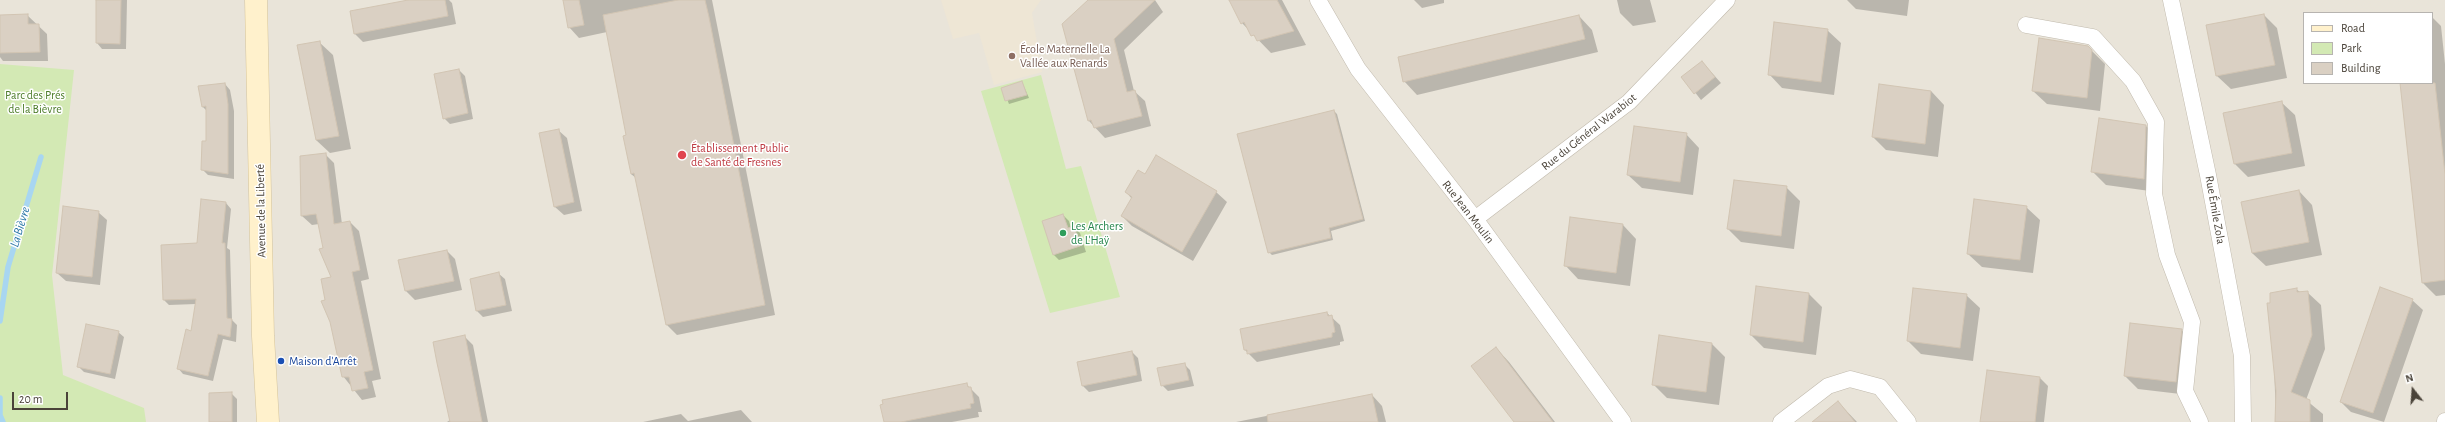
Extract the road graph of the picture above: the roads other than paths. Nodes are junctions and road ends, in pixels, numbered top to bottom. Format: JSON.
{"nodes":[{"id":1,"x":256,"y":0,"type":"edge"},
{"id":2,"x":1318,"y":0,"type":"edge"},
{"id":3,"x":1727,"y":0,"type":"edge"},
{"id":4,"x":2171,"y":0,"type":"edge"},
{"id":5,"x":2026,"y":25,"type":"dead end"},
{"id":6,"x":1475,"y":219,"type":"junction"},
{"id":7,"x":268,"y":422,"type":"edge"},
{"id":8,"x":1623,"y":422,"type":"edge"},
{"id":9,"x":1781,"y":422,"type":"edge"},
{"id":10,"x":1908,"y":422,"type":"edge"},
{"id":11,"x":2200,"y":422,"type":"edge"},
{"id":12,"x":2243,"y":422,"type":"edge"}],
"edges":[{"from":1,"to":7,"type":"main road","name":"Avenue de la Liberté"},
{"from":2,"to":6,"type":"street","name":"Rue Jean Moulin"},
{"from":3,"to":6,"type":"street","name":"Rue du Général Warabiot"},
{"from":4,"to":12,"type":"street","name":"Rue Émile Zola"},
{"from":5,"to":11,"type":"street"},
{"from":6,"to":8,"type":"street","name":"Rue Jean Moulin"},
{"from":9,"to":10,"type":"street"}]}
